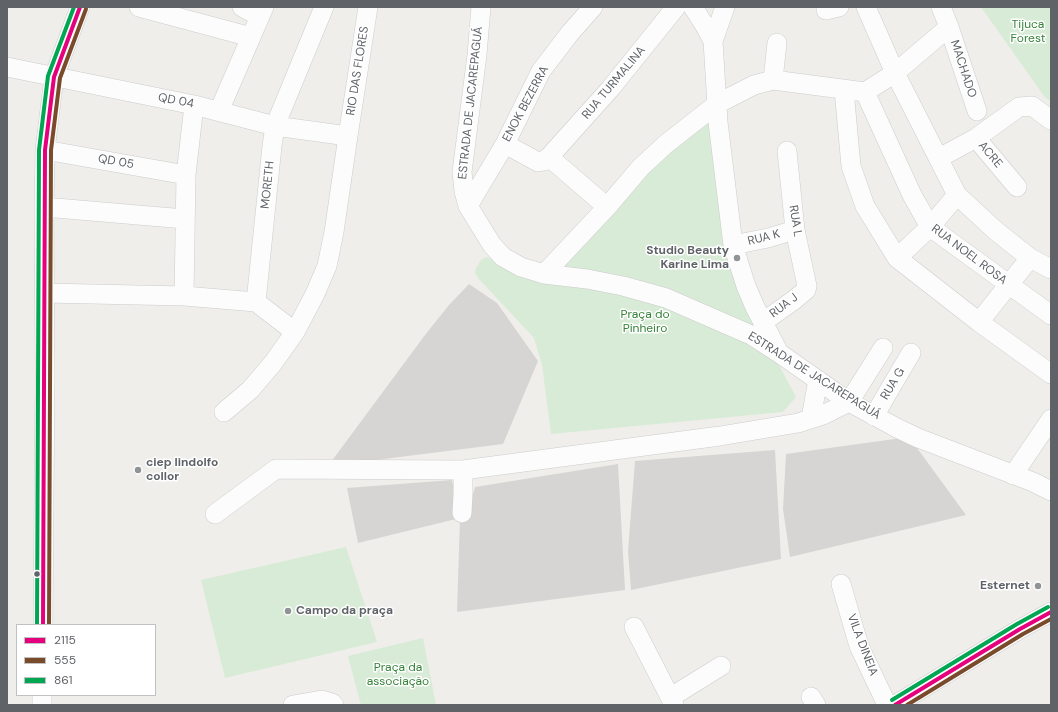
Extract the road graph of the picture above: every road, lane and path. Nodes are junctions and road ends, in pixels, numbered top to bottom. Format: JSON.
{"nodes":[{"id":1,"x":80,"y":7,"type":"edge"},
{"id":2,"x":139,"y":7,"type":"edge"},
{"id":3,"x":242,"y":7,"type":"edge"},
{"id":4,"x":324,"y":7,"type":"edge"},
{"id":5,"x":368,"y":7,"type":"edge"},
{"id":6,"x":481,"y":7,"type":"edge"},
{"id":7,"x":593,"y":7,"type":"edge"},
{"id":8,"x":676,"y":7,"type":"edge"},
{"id":9,"x":693,"y":7,"type":"edge"},
{"id":10,"x":725,"y":7,"type":"edge"},
{"id":11,"x":866,"y":7,"type":"edge"},
{"id":12,"x":941,"y":7,"type":"edge"},
{"id":13,"x":262,"y":12,"type":"edge"},
{"id":14,"x":949,"y":27,"type":"junction"},
{"id":15,"x":251,"y":37,"type":"junction"},
{"id":16,"x":712,"y":41,"type":"junction"},
{"id":17,"x":777,"y":42,"type":"dead end"},
{"id":18,"x":7,"y":68,"type":"edge"},
{"id":19,"x":895,"y":73,"type":"junction"},
{"id":20,"x":54,"y":77,"type":"junction"},
{"id":21,"x":773,"y":80,"type":"junction"},
{"id":22,"x":844,"y":90,"type":"junction"},
{"id":23,"x":865,"y":92,"type":"junction"},
{"id":24,"x":717,"y":104,"type":"junction"},
{"id":25,"x":194,"y":105,"type":"junction"},
{"id":26,"x":219,"y":110,"type":"junction"},
{"id":27,"x":977,"y":112,"type":"dead end"},
{"id":28,"x":1051,"y":120,"type":"edge"},
{"id":29,"x":275,"y":126,"type":"junction"},
{"id":30,"x":348,"y":136,"type":"junction"},
{"id":31,"x":976,"y":138,"type":"junction"},
{"id":32,"x":505,"y":144,"type":"junction"},
{"id":33,"x":46,"y":150,"type":"junction"},
{"id":34,"x":788,"y":150,"type":"dead end"},
{"id":35,"x":549,"y":157,"type":"junction"},
{"id":36,"x":939,"y":158,"type":"junction"},
{"id":37,"x":186,"y":175,"type":"junction"},
{"id":38,"x":1017,"y":187,"type":"dead end"},
{"id":39,"x":957,"y":195,"type":"junction"},
{"id":40,"x":468,"y":206,"type":"junction"},
{"id":41,"x":44,"y":207,"type":"junction"},
{"id":42,"x":607,"y":207,"type":"junction"},
{"id":43,"x":185,"y":219,"type":"junction"},
{"id":44,"x":930,"y":227,"type":"junction"},
{"id":45,"x":795,"y":230,"type":"junction"},
{"id":46,"x":733,"y":246,"type":"junction"},
{"id":47,"x":897,"y":258,"type":"junction"},
{"id":48,"x":1030,"y":258,"type":"junction"},
{"id":49,"x":1051,"y":268,"type":"edge"},
{"id":50,"x":544,"y":274,"type":"junction"},
{"id":51,"x":1009,"y":285,"type":"junction"},
{"id":52,"x":806,"y":290,"type":"joint"},
{"id":53,"x":45,"y":293,"type":"junction"},
{"id":54,"x":184,"y":296,"type":"junction"},
{"id":55,"x":256,"y":302,"type":"junction"},
{"id":56,"x":1051,"y":315,"type":"edge"},
{"id":57,"x":763,"y":322,"type":"junction"},
{"id":58,"x":979,"y":322,"type":"junction"},
{"id":59,"x":295,"y":332,"type":"junction"},
{"id":60,"x":883,"y":348,"type":"dead end"},
{"id":61,"x":779,"y":353,"type":"junction"},
{"id":62,"x":911,"y":353,"type":"dead end"},
{"id":63,"x":1051,"y":374,"type":"edge"},
{"id":64,"x":818,"y":380,"type":"junction"},
{"id":65,"x":849,"y":402,"type":"junction"},
{"id":66,"x":224,"y":412,"type":"dead end"},
{"id":67,"x":874,"y":416,"type":"junction"},
{"id":68,"x":812,"y":418,"type":"junction"},
{"id":69,"x":1051,"y":419,"type":"edge"},
{"id":70,"x":463,"y":470,"type":"junction"},
{"id":71,"x":1013,"y":475,"type":"junction"},
{"id":72,"x":1051,"y":491,"type":"edge"},
{"id":73,"x":462,"y":513,"type":"dead end"},
{"id":74,"x":216,"y":514,"type":"dead end"},
{"id":75,"x":841,"y":584,"type":"dead end"},
{"id":76,"x":1051,"y":612,"type":"edge"},
{"id":77,"x":43,"y":624,"type":"edge"},
{"id":78,"x":634,"y":627,"type":"dead end"},
{"id":79,"x":721,"y":666,"type":"dead end"},
{"id":80,"x":673,"y":701,"type":"edge"},
{"id":81,"x":293,"y":705,"type":"edge"},
{"id":82,"x":334,"y":705,"type":"edge"},
{"id":83,"x":887,"y":705,"type":"edge"},
{"id":84,"x":895,"y":705,"type":"edge"}],
"edges":[{"from":1,"to":20,"type":"street"},
{"from":2,"to":15,"type":"street"},
{"from":3,"to":13,"type":"street"},
{"from":4,"to":29,"type":"street"},
{"from":5,"to":30,"type":"street","name":"RIO DAS FLORES"},
{"from":6,"to":40,"type":"street","name":"ESTRADA DE JACAREPAGUÁ"},
{"from":7,"to":32,"type":"street","name":"ENOK BEZERRA"},
{"from":8,"to":35,"type":"street","name":"RUA TURMALINA"},
{"from":9,"to":16,"type":"street"},
{"from":10,"to":16,"type":"street"},
{"from":11,"to":19,"type":"street"},
{"from":12,"to":14,"type":"street","name":"MACHADO"},
{"from":13,"to":15,"type":"street"},
{"from":14,"to":19,"type":"street"},
{"from":14,"to":27,"type":"street","name":"MACHADO"},
{"from":15,"to":26,"type":"street"},
{"from":16,"to":24,"type":"street"},
{"from":17,"to":21,"type":"street"},
{"from":18,"to":20,"type":"street","name":"QD 04"},
{"from":19,"to":23,"type":"street"},
{"from":19,"to":36,"type":"street"},
{"from":20,"to":25,"type":"street","name":"QD 04"},
{"from":20,"to":33,"type":"street"},
{"from":21,"to":22,"type":"street"},
{"from":21,"to":24,"type":"street"},
{"from":22,"to":23,"type":"street"},
{"from":22,"to":47,"type":"street"},
{"from":23,"to":44,"type":"street","name":"RUA NOEL ROSA"},
{"from":24,"to":42,"type":"street"},
{"from":24,"to":46,"type":"street"},
{"from":25,"to":26,"type":"street","name":"QD 04"},
{"from":25,"to":37,"type":"street"},
{"from":26,"to":29,"type":"street"},
{"from":28,"to":31,"type":"street"},
{"from":29,"to":30,"type":"street"},
{"from":29,"to":55,"type":"street","name":"MORETH"},
{"from":30,"to":59,"type":"street","name":"RIO DAS FLORES"},
{"from":31,"to":36,"type":"street","name":"ACRE"},
{"from":31,"to":38,"type":"street","name":"ACRE"},
{"from":32,"to":35,"type":"street"},
{"from":32,"to":40,"type":"street","name":"ENOK BEZERRA"},
{"from":33,"to":37,"type":"street","name":"QD 05"},
{"from":33,"to":41,"type":"street"},
{"from":34,"to":45,"type":"street","name":"RUA L"},
{"from":35,"to":42,"type":"street"},
{"from":36,"to":39,"type":"street"},
{"from":37,"to":43,"type":"street"},
{"from":39,"to":44,"type":"street"},
{"from":39,"to":48,"type":"street"},
{"from":40,"to":50,"type":"street","name":"ESTRADA DE JACAREPAGUÁ"},
{"from":41,"to":43,"type":"street"},
{"from":41,"to":53,"type":"street"},
{"from":42,"to":50,"type":"street"},
{"from":43,"to":54,"type":"street"},
{"from":44,"to":47,"type":"street"},
{"from":44,"to":51,"type":"street","name":"RUA NOEL ROSA"},
{"from":45,"to":46,"type":"street","name":"RUA K"},
{"from":45,"to":52,"type":"street","name":"RUA L"},
{"from":46,"to":57,"type":"street"},
{"from":47,"to":58,"type":"street"},
{"from":48,"to":49,"type":"street"},
{"from":48,"to":51,"type":"street"},
{"from":50,"to":61,"type":"street","name":"ESTRADA DE JACAREPAGUÁ"},
{"from":51,"to":56,"type":"street","name":"RUA NOEL ROSA"},
{"from":51,"to":58,"type":"street"},
{"from":52,"to":57,"type":"street","name":"RUA J"},
{"from":53,"to":54,"type":"street"},
{"from":53,"to":77,"type":"street"},
{"from":54,"to":55,"type":"street"},
{"from":55,"to":59,"type":"street"},
{"from":57,"to":61,"type":"street"},
{"from":58,"to":63,"type":"street"},
{"from":59,"to":66,"type":"street","name":"RIO DAS FLORES"},
{"from":60,"to":65,"type":"street"},
{"from":61,"to":64,"type":"street","name":"ESTRADA DE JACAREPAGUÁ"},
{"from":62,"to":67,"type":"street","name":"RUA G"},
{"from":64,"to":65,"type":"street","name":"ESTRADA DE JACAREPAGUÁ"},
{"from":64,"to":68,"type":"street"},
{"from":65,"to":67,"type":"street","name":"ESTRADA DE JACAREPAGUÁ"},
{"from":65,"to":68,"type":"street"},
{"from":67,"to":71,"type":"street","name":"ESTRADA DE JACAREPAGUÁ"},
{"from":68,"to":70,"type":"street"},
{"from":69,"to":71,"type":"street"},
{"from":70,"to":73,"type":"street"},
{"from":70,"to":74,"type":"street"},
{"from":71,"to":72,"type":"street","name":"ESTRADA DE JACAREPAGUÁ"},
{"from":75,"to":83,"type":"street","name":"VILA DINEIA"},
{"from":76,"to":84,"type":"street"},
{"from":78,"to":80,"type":"street"},
{"from":79,"to":80,"type":"street"},
{"from":81,"to":82,"type":"street"}]}
